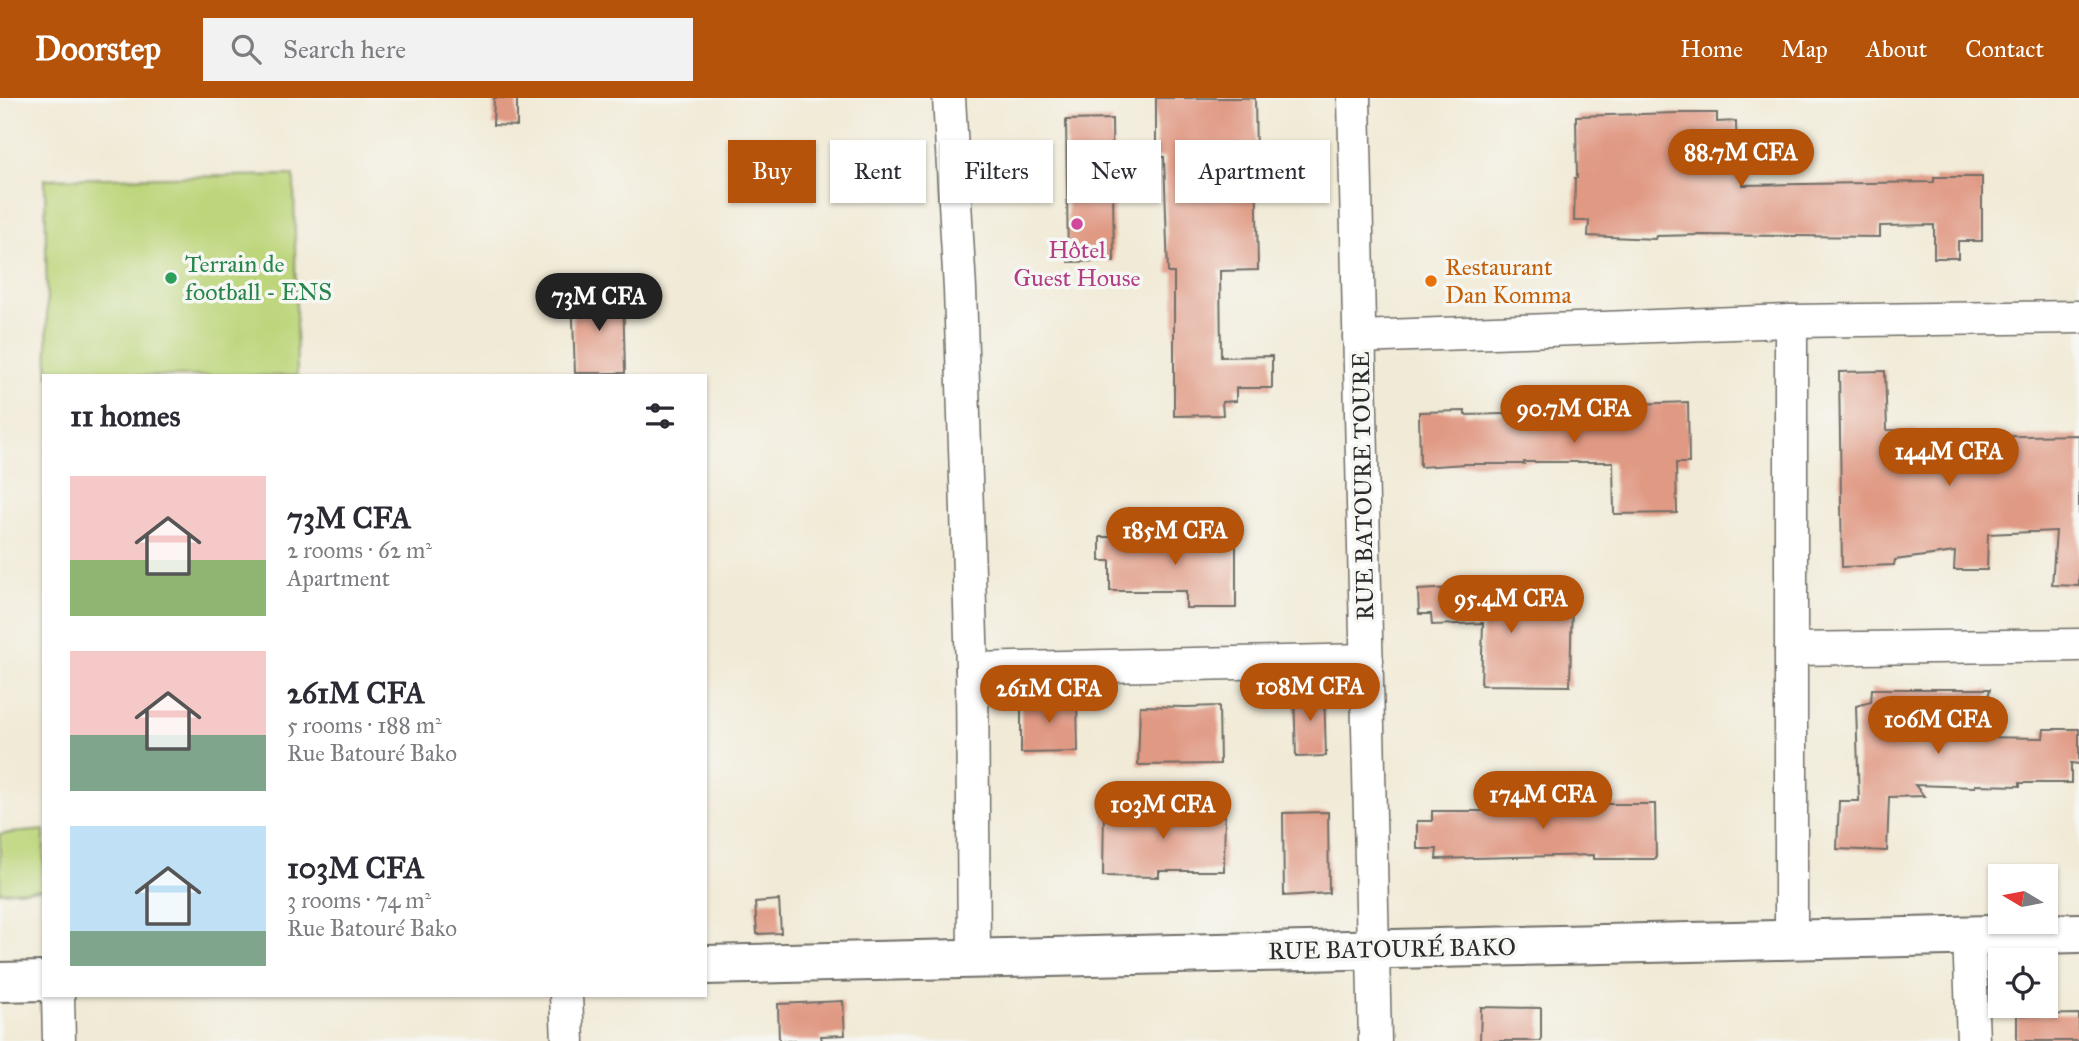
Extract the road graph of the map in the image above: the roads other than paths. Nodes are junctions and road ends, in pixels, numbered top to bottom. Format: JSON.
{"nodes":[{"id":1,"x":949,"y":98,"type":"edge"},
{"id":2,"x":1354,"y":98,"type":"edge"},
{"id":3,"x":2079,"y":317,"type":"edge"},
{"id":4,"x":1791,"y":321,"type":"junction"},
{"id":5,"x":1359,"y":337,"type":"junction"},
{"id":6,"x":2079,"y":645,"type":"edge"},
{"id":7,"x":1791,"y":649,"type":"junction"},
{"id":8,"x":1367,"y":660,"type":"junction"},
{"id":9,"x":972,"y":669,"type":"junction"},
{"id":10,"x":2079,"y":933,"type":"edge"},
{"id":11,"x":1969,"y":935,"type":"junction"},
{"id":12,"x":1791,"y":939,"type":"junction"},
{"id":13,"x":1374,"y":949,"type":"junction"},
{"id":14,"x":974,"y":958,"type":"junction"},
{"id":15,"x":707,"y":965,"type":"edge"},
{"id":16,"x":42,"y":981,"type":"edge"},
{"id":17,"x":0,"y":982,"type":"edge"},
{"id":18,"x":58,"y":997,"type":"edge"},
{"id":19,"x":566,"y":997,"type":"edge"},
{"id":20,"x":59,"y":1041,"type":"edge"},
{"id":21,"x":568,"y":1041,"type":"edge"},
{"id":22,"x":1376,"y":1041,"type":"edge"},
{"id":23,"x":1973,"y":1041,"type":"edge"}],
"edges":[{"from":1,"to":9,"type":"street"},
{"from":2,"to":5,"type":"street","name":"RUE BATOURE TOURE"},
{"from":3,"to":4,"type":"street"},
{"from":4,"to":5,"type":"street"},
{"from":4,"to":7,"type":"street"},
{"from":5,"to":8,"type":"street","name":"RUE BATOURE TOURE"},
{"from":6,"to":7,"type":"street"},
{"from":7,"to":12,"type":"street"},
{"from":8,"to":9,"type":"street"},
{"from":8,"to":13,"type":"street","name":"RUE BATOURE TOURE"},
{"from":9,"to":14,"type":"street"},
{"from":10,"to":11,"type":"main road","name":"RUE BATOURÉ BAKO"},
{"from":11,"to":12,"type":"main road","name":"RUE BATOURÉ BAKO"},
{"from":11,"to":23,"type":"street"},
{"from":12,"to":13,"type":"main road","name":"RUE BATOURÉ BAKO"},
{"from":13,"to":14,"type":"main road","name":"RUE BATOURÉ BAKO"},
{"from":13,"to":22,"type":"street","name":"RUE BATOURE TOURE"},
{"from":14,"to":15,"type":"main road","name":"RUE BATOURÉ BAKO"},
{"from":16,"to":17,"type":"main road"},
{"from":18,"to":20,"type":"street"},
{"from":19,"to":21,"type":"street"}]}
